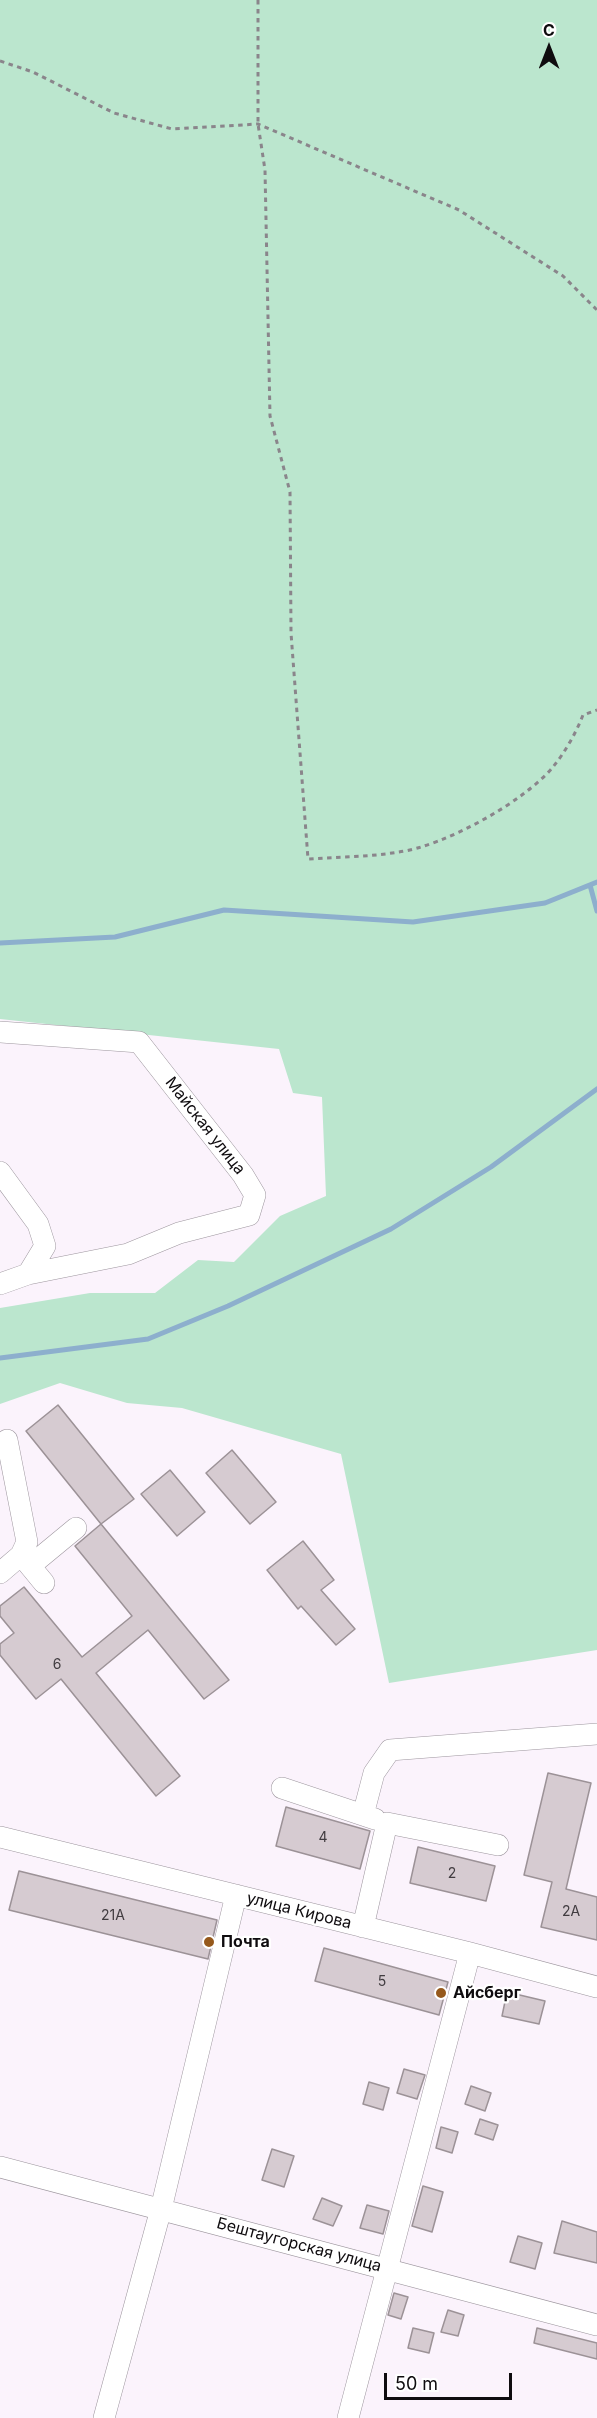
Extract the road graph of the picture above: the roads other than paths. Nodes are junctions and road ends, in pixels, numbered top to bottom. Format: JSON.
{"nodes":[{"id":1,"x":0,"y":1032,"type":"edge"},
{"id":2,"x":0,"y":1172,"type":"edge"},
{"id":3,"x":28,"y":1274,"type":"junction"},
{"id":4,"x":0,"y":1284,"type":"edge"},
{"id":5,"x":7,"y":1440,"type":"dead end"},
{"id":6,"x":76,"y":1528,"type":"dead end"},
{"id":7,"x":26,"y":1561,"type":"junction"},
{"id":8,"x":0,"y":1573,"type":"edge"},
{"id":9,"x":44,"y":1583,"type":"dead end"},
{"id":10,"x":597,"y":1734,"type":"edge"},
{"id":11,"x":282,"y":1788,"type":"dead end"},
{"id":12,"x":363,"y":1815,"type":"junction"},
{"id":13,"x":387,"y":1823,"type":"junction"},
{"id":14,"x":0,"y":1837,"type":"edge"},
{"id":15,"x":498,"y":1845,"type":"dead end"},
{"id":16,"x":236,"y":1896,"type":"junction"},
{"id":17,"x":363,"y":1927,"type":"junction"},
{"id":18,"x":470,"y":1953,"type":"junction"},
{"id":19,"x":597,"y":1987,"type":"edge"},
{"id":20,"x":0,"y":2168,"type":"edge"},
{"id":21,"x":161,"y":2209,"type":"junction"},
{"id":22,"x":386,"y":2268,"type":"junction"},
{"id":23,"x":597,"y":2325,"type":"edge"},
{"id":24,"x":104,"y":2418,"type":"edge"},
{"id":25,"x":348,"y":2418,"type":"edge"}],
"edges":[{"from":1,"to":3,"type":"street","name":"Майская улица"},
{"from":2,"to":3,"type":"street"},
{"from":3,"to":4,"type":"street"},
{"from":5,"to":7,"type":"street"},
{"from":6,"to":7,"type":"street"},
{"from":7,"to":8,"type":"street"},
{"from":7,"to":9,"type":"street"},
{"from":10,"to":12,"type":"street"},
{"from":11,"to":12,"type":"street"},
{"from":12,"to":13,"type":"street"},
{"from":13,"to":15,"type":"street"},
{"from":13,"to":17,"type":"street"},
{"from":14,"to":16,"type":"street","name":"улица Кирова"},
{"from":16,"to":17,"type":"street","name":"улица Кирова"},
{"from":16,"to":21,"type":"street"},
{"from":17,"to":18,"type":"street","name":"улица Кирова"},
{"from":18,"to":19,"type":"street","name":"улица Кирова"},
{"from":18,"to":22,"type":"street"},
{"from":20,"to":21,"type":"street","name":"Бештаугорская улица"},
{"from":21,"to":22,"type":"street","name":"Бештаугорская улица"},
{"from":21,"to":24,"type":"street"},
{"from":22,"to":23,"type":"street","name":"Бештаугорская улица"},
{"from":22,"to":25,"type":"street"}]}
